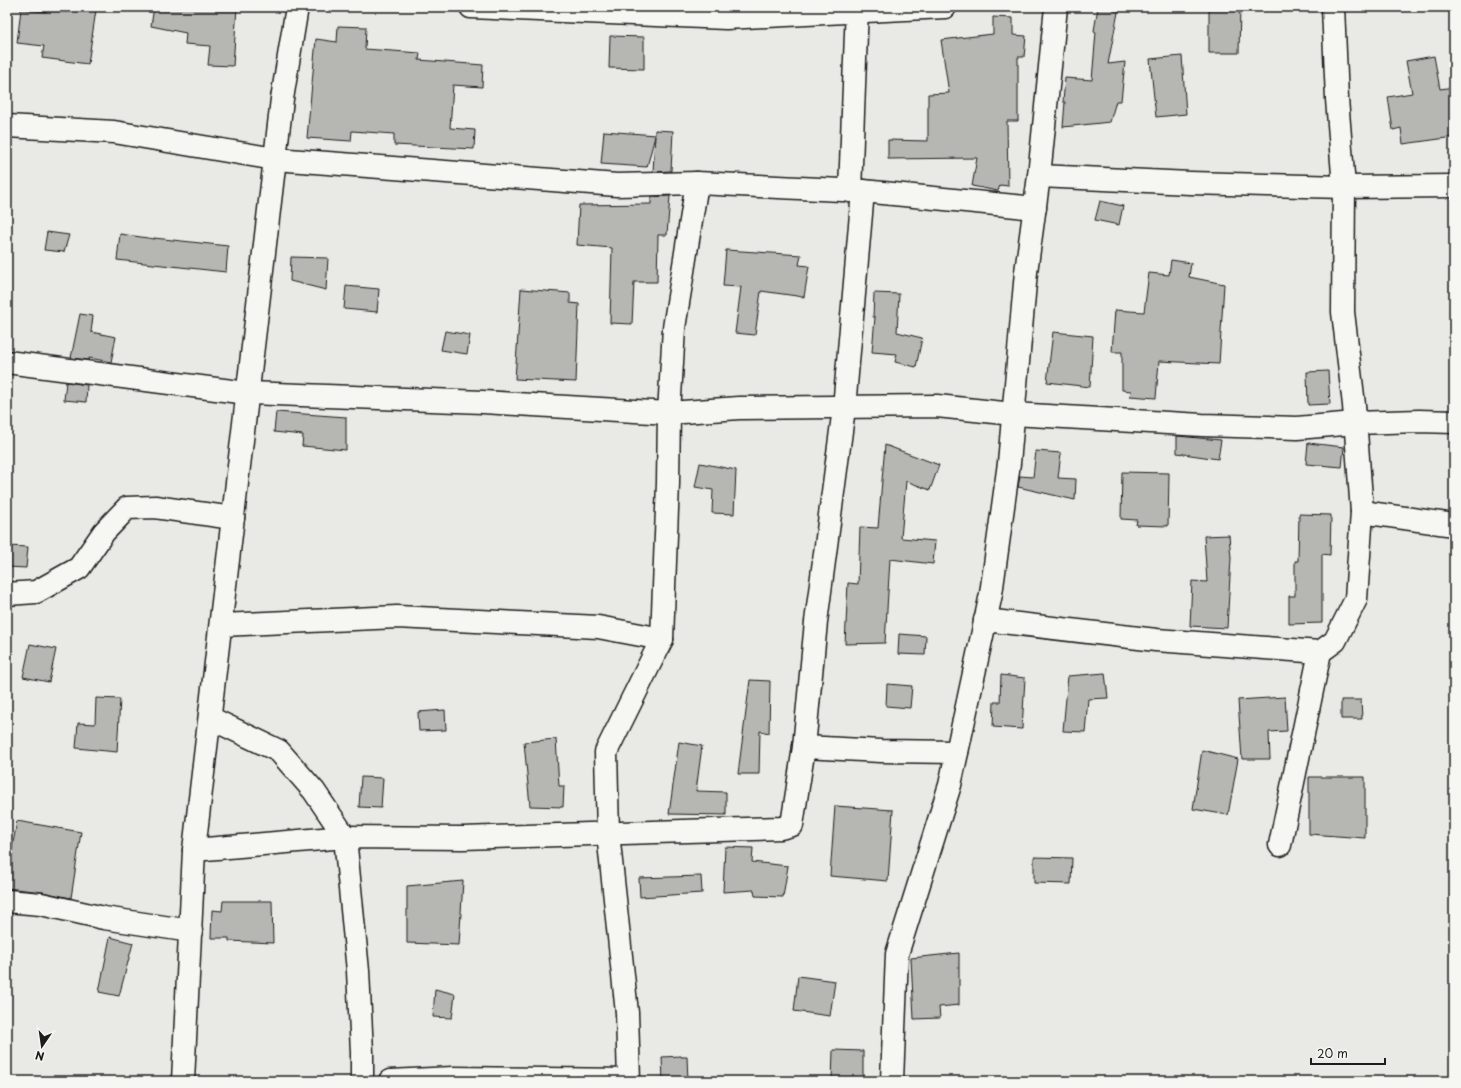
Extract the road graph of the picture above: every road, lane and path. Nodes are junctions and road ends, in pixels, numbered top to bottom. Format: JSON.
{"nodes":[{"id":1,"x":297,"y":7,"type":"edge"},
{"id":2,"x":470,"y":7,"type":"edge"},
{"id":3,"x":945,"y":7,"type":"edge"},
{"id":4,"x":1056,"y":7,"type":"edge"},
{"id":5,"x":1333,"y":7,"type":"edge"},
{"id":6,"x":857,"y":9,"type":"edge"},
{"id":7,"x":7,"y":126,"type":"edge"},
{"id":8,"x":275,"y":159,"type":"junction"},
{"id":9,"x":1039,"y":176,"type":"junction"},
{"id":10,"x":697,"y":183,"type":"junction"},
{"id":11,"x":1454,"y":186,"type":"edge"},
{"id":12,"x":1344,"y":188,"type":"junction"},
{"id":13,"x":856,"y":191,"type":"junction"},
{"id":14,"x":1035,"y":208,"type":"junction"},
{"id":15,"x":7,"y":362,"type":"edge"},
{"id":16,"x":247,"y":393,"type":"junction"},
{"id":17,"x":844,"y":408,"type":"junction"},
{"id":18,"x":669,"y":413,"type":"junction"},
{"id":19,"x":1013,"y":414,"type":"junction"},
{"id":20,"x":1454,"y":422,"type":"edge"},
{"id":21,"x":1355,"y":423,"type":"junction"},
{"id":22,"x":1362,"y":512,"type":"junction"},
{"id":23,"x":233,"y":518,"type":"junction"},
{"id":24,"x":1454,"y":525,"type":"edge"},
{"id":25,"x":7,"y":594,"type":"edge"},
{"id":26,"x":985,"y":620,"type":"junction"},
{"id":27,"x":220,"y":625,"type":"junction"},
{"id":28,"x":662,"y":639,"type":"junction"},
{"id":29,"x":1320,"y":652,"type":"junction"},
{"id":30,"x":210,"y":718,"type":"junction"},
{"id":31,"x":804,"y":747,"type":"junction"},
{"id":32,"x":957,"y":752,"type":"junction"},
{"id":33,"x":608,"y":833,"type":"junction"},
{"id":34,"x":345,"y":837,"type":"junction"},
{"id":35,"x":1280,"y":845,"type":"dead end"},
{"id":36,"x":194,"y":850,"type":"junction"},
{"id":37,"x":7,"y":901,"type":"edge"},
{"id":38,"x":191,"y":931,"type":"junction"},
{"id":39,"x":629,"y":1080,"type":"edge"},
{"id":40,"x":182,"y":1081,"type":"edge"},
{"id":41,"x":362,"y":1081,"type":"edge"},
{"id":42,"x":390,"y":1081,"type":"edge"},
{"id":43,"x":892,"y":1081,"type":"edge"}],
"edges":[{"from":1,"to":8,"type":"street"},
{"from":2,"to":6,"type":"street"},
{"from":3,"to":6,"type":"street"},
{"from":4,"to":9,"type":"street"},
{"from":5,"to":12,"type":"street"},
{"from":6,"to":13,"type":"street"},
{"from":7,"to":8,"type":"street"},
{"from":8,"to":10,"type":"street"},
{"from":8,"to":16,"type":"street"},
{"from":9,"to":12,"type":"street"},
{"from":9,"to":14,"type":"street"},
{"from":10,"to":13,"type":"street"},
{"from":10,"to":18,"type":"street"},
{"from":11,"to":12,"type":"street"},
{"from":12,"to":21,"type":"street"},
{"from":13,"to":14,"type":"street"},
{"from":13,"to":17,"type":"street"},
{"from":14,"to":19,"type":"street"},
{"from":15,"to":16,"type":"street"},
{"from":16,"to":18,"type":"street"},
{"from":16,"to":23,"type":"street"},
{"from":17,"to":18,"type":"street"},
{"from":17,"to":19,"type":"street"},
{"from":17,"to":31,"type":"street"},
{"from":18,"to":28,"type":"street"},
{"from":19,"to":21,"type":"street"},
{"from":19,"to":26,"type":"street"},
{"from":20,"to":21,"type":"street"},
{"from":21,"to":22,"type":"street"},
{"from":22,"to":24,"type":"street"},
{"from":22,"to":29,"type":"street"},
{"from":23,"to":25,"type":"street"},
{"from":23,"to":27,"type":"street"},
{"from":26,"to":29,"type":"street"},
{"from":26,"to":32,"type":"street"},
{"from":27,"to":28,"type":"street"},
{"from":27,"to":30,"type":"street"},
{"from":28,"to":33,"type":"street"},
{"from":29,"to":35,"type":"street"},
{"from":30,"to":34,"type":"street"},
{"from":30,"to":36,"type":"street"},
{"from":31,"to":32,"type":"street"},
{"from":31,"to":33,"type":"street"},
{"from":32,"to":43,"type":"street"},
{"from":33,"to":34,"type":"street"},
{"from":33,"to":39,"type":"street"},
{"from":34,"to":36,"type":"street"},
{"from":34,"to":41,"type":"street"},
{"from":36,"to":38,"type":"street"},
{"from":37,"to":38,"type":"street"},
{"from":38,"to":40,"type":"street"},
{"from":39,"to":42,"type":"street"}]}
